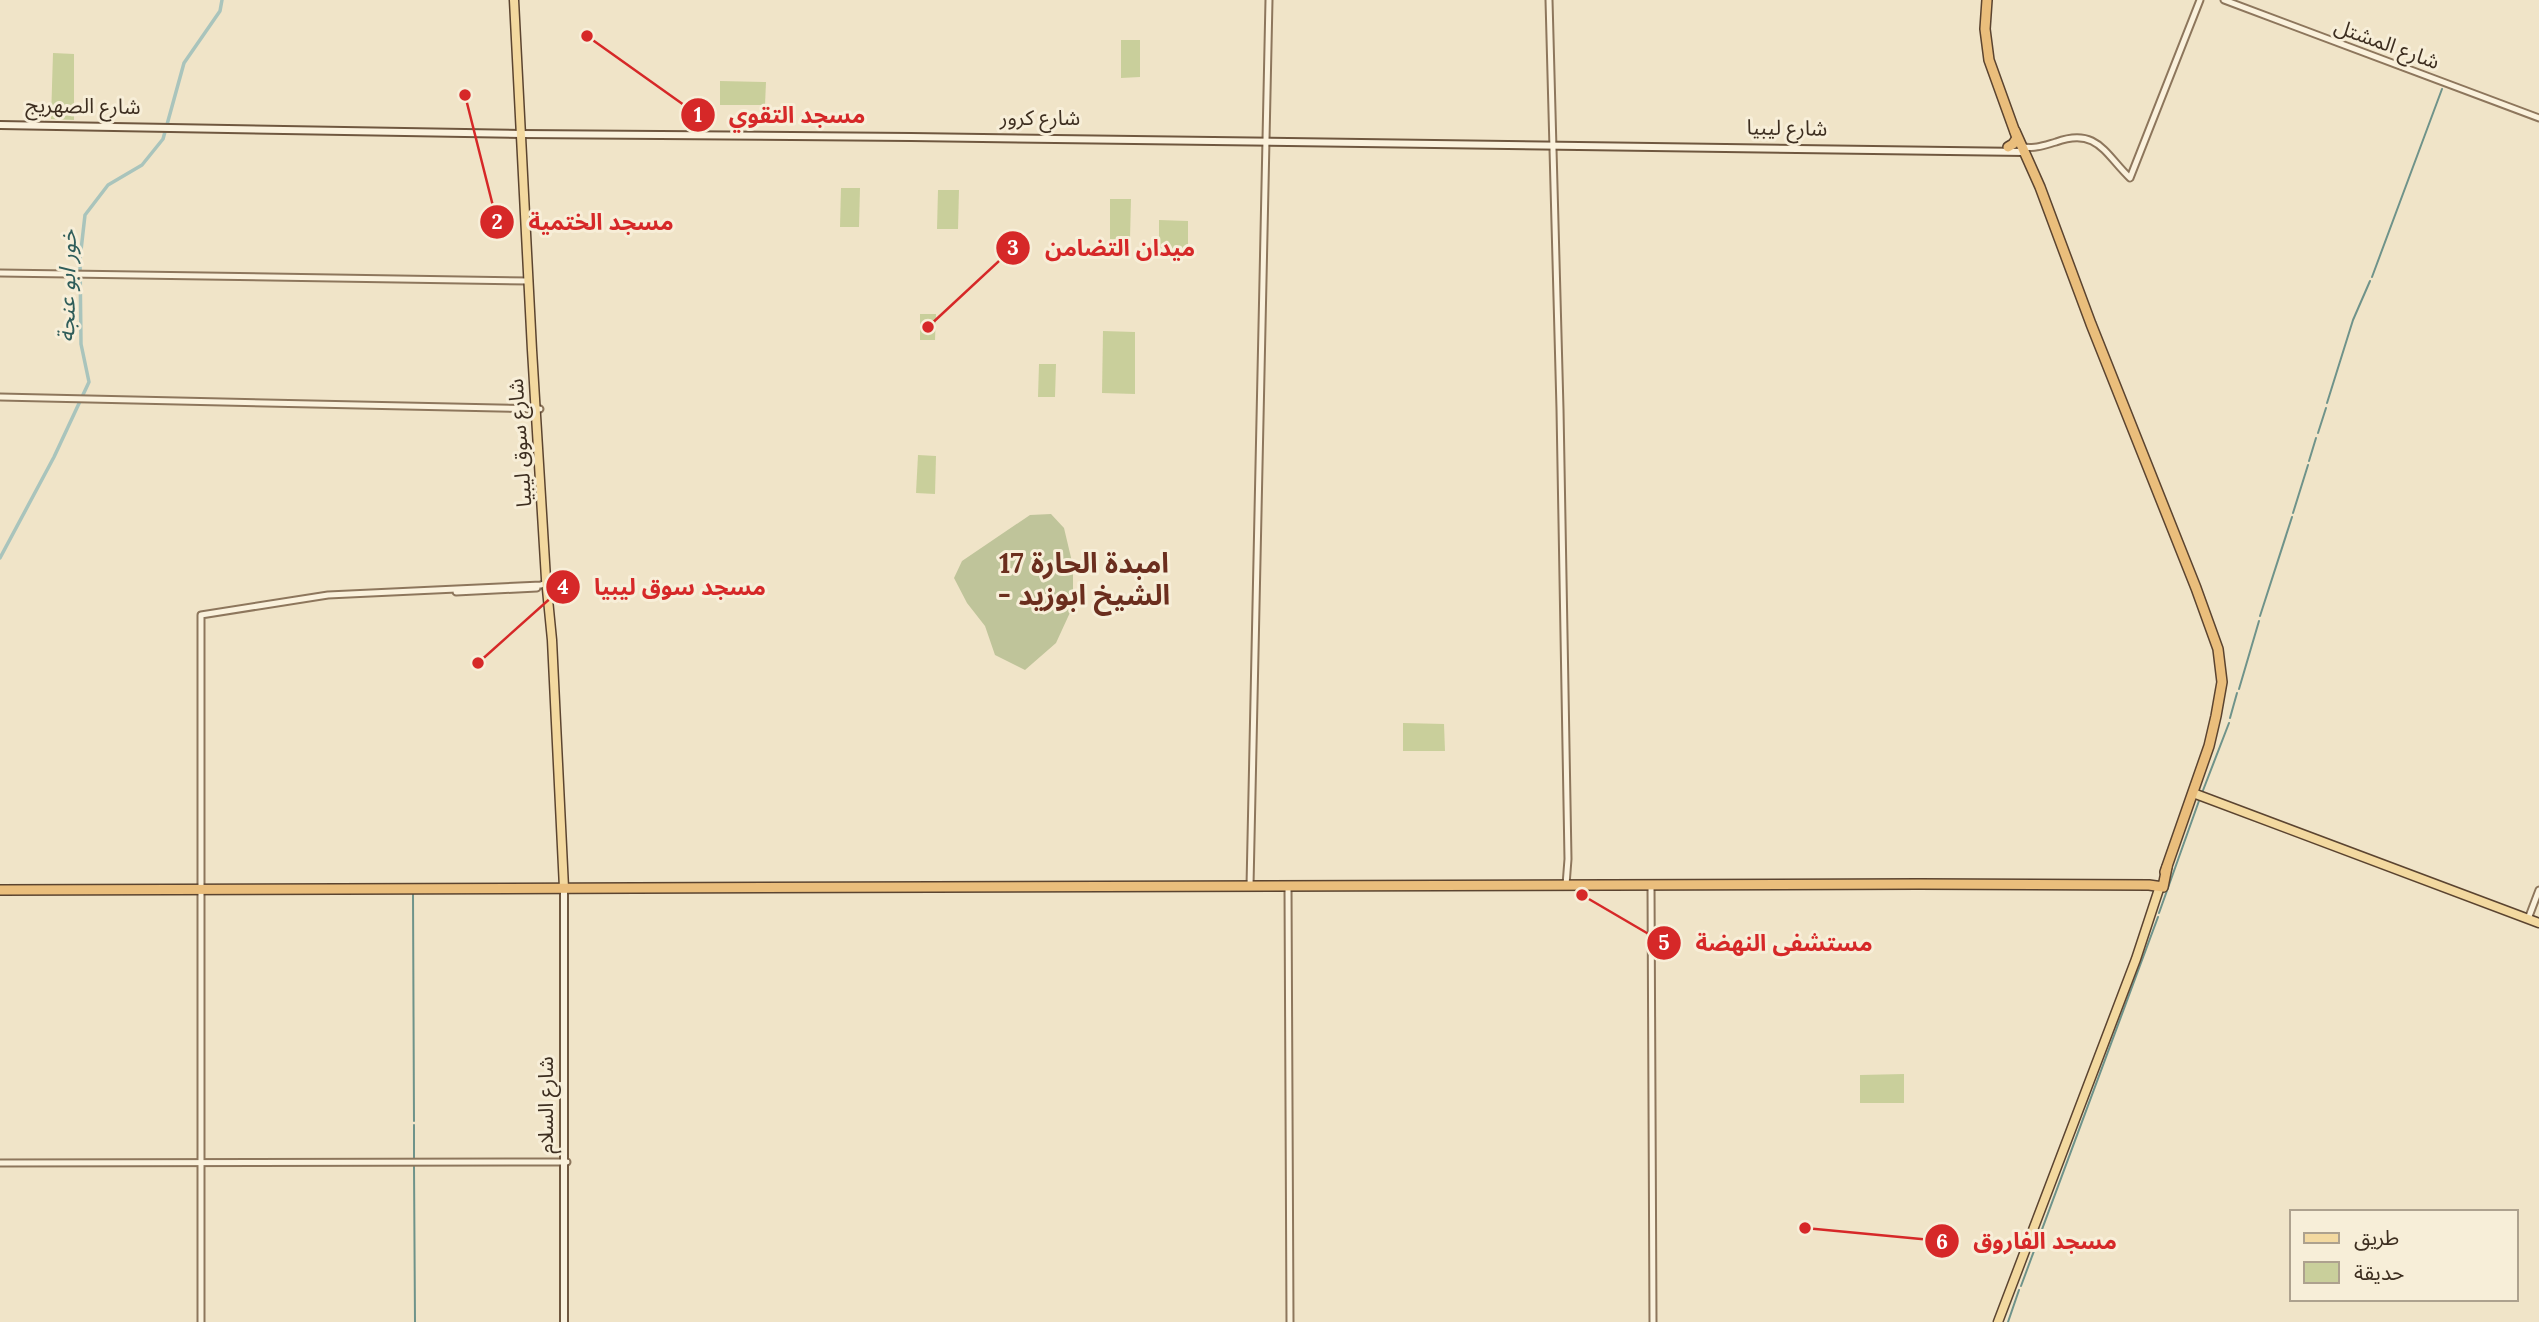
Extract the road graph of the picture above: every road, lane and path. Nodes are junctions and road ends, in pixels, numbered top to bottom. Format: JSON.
{"nodes":[{"id":1,"x":515,"y":0,"type":"edge"},
{"id":2,"x":1269,"y":0,"type":"edge"},
{"id":3,"x":1549,"y":0,"type":"edge"},
{"id":4,"x":1987,"y":0,"type":"edge"},
{"id":5,"x":2200,"y":0,"type":"edge"},
{"id":6,"x":2224,"y":0,"type":"edge"},
{"id":7,"x":2539,"y":118,"type":"edge"},
{"id":8,"x":0,"y":124,"type":"edge"},
{"id":9,"x":522,"y":131,"type":"junction"},
{"id":10,"x":1267,"y":140,"type":"junction"},
{"id":11,"x":1552,"y":143,"type":"junction"},
{"id":12,"x":2022,"y":145,"type":"junction"},
{"id":13,"x":2004,"y":149,"type":"joint"},
{"id":14,"x":0,"y":273,"type":"edge"},
{"id":15,"x":529,"y":281,"type":"junction"},
{"id":16,"x":0,"y":397,"type":"edge"},
{"id":17,"x":538,"y":409,"type":"junction"},
{"id":18,"x":547,"y":586,"type":"junction"},
{"id":19,"x":2198,"y":796,"type":"junction"},
{"id":20,"x":1570,"y":885,"type":"junction"},
{"id":21,"x":1651,"y":885,"type":"junction"},
{"id":22,"x":2157,"y":885,"type":"junction"},
{"id":23,"x":565,"y":886,"type":"junction"},
{"id":24,"x":1288,"y":886,"type":"junction"},
{"id":25,"x":1250,"y":887,"type":"junction"},
{"id":26,"x":201,"y":889,"type":"junction"},
{"id":27,"x":0,"y":890,"type":"edge"},
{"id":28,"x":2539,"y":890,"type":"edge"},
{"id":29,"x":2155,"y":900,"type":"joint"},
{"id":30,"x":2528,"y":919,"type":"junction"},
{"id":31,"x":2539,"y":923,"type":"edge"},
{"id":32,"x":202,"y":1162,"type":"junction"},
{"id":33,"x":565,"y":1162,"type":"junction"},
{"id":34,"x":0,"y":1163,"type":"edge"},
{"id":35,"x":201,"y":1322,"type":"edge"},
{"id":36,"x":565,"y":1322,"type":"edge"},
{"id":37,"x":1290,"y":1322,"type":"edge"},
{"id":38,"x":1653,"y":1322,"type":"edge"},
{"id":39,"x":1998,"y":1322,"type":"edge"}],
"edges":[{"from":1,"to":9,"type":"main road","name":"شارع سوق ليبيا"},
{"from":2,"to":10,"type":"street"},
{"from":3,"to":11,"type":"street"},
{"from":4,"to":12,"type":"highway"},
{"from":5,"to":12,"type":"street"},
{"from":6,"to":7,"type":"street","name":"شارع المشتل"},
{"from":8,"to":9,"type":"main road","name":"شارع الصهريج"},
{"from":9,"to":10,"type":"main road","name":"شارع كرور"},
{"from":9,"to":15,"type":"main road","name":"شارع سوق ليبيا"},
{"from":9,"to":17,"type":"main road","name":"شارع سوق ليبيا"},
{"from":10,"to":11,"type":"main road","name":"شارع كرور"},
{"from":10,"to":25,"type":"street"},
{"from":11,"to":13,"type":"main road","name":"شارع ليبيا"},
{"from":11,"to":20,"type":"street"},
{"from":12,"to":13,"type":"highway"},
{"from":12,"to":19,"type":"highway"},
{"from":14,"to":15,"type":"street"},
{"from":15,"to":17,"type":"main road","name":"شارع سوق ليبيا"},
{"from":16,"to":17,"type":"street"},
{"from":17,"to":18,"type":"main road","name":"شارع سوق ليبيا"},
{"from":18,"to":23,"type":"main road","name":"شارع سوق ليبيا"},
{"from":18,"to":26,"type":"street"},
{"from":19,"to":22,"type":"highway"},
{"from":19,"to":30,"type":"main road"},
{"from":20,"to":21,"type":"highway"},
{"from":20,"to":24,"type":"highway"},
{"from":21,"to":22,"type":"highway"},
{"from":21,"to":38,"type":"street"},
{"from":22,"to":29,"type":"highway"},
{"from":23,"to":25,"type":"highway"},
{"from":23,"to":26,"type":"highway"},
{"from":23,"to":33,"type":"main road","name":"شارع السلام"},
{"from":24,"to":25,"type":"highway"},
{"from":24,"to":37,"type":"street"},
{"from":26,"to":27,"type":"highway"},
{"from":26,"to":32,"type":"street"},
{"from":28,"to":30,"type":"street"},
{"from":29,"to":39,"type":"main road"},
{"from":30,"to":31,"type":"main road"},
{"from":32,"to":33,"type":"street"},
{"from":32,"to":34,"type":"street"},
{"from":32,"to":35,"type":"street"},
{"from":33,"to":36,"type":"main road","name":"شارع السلام"}]}
